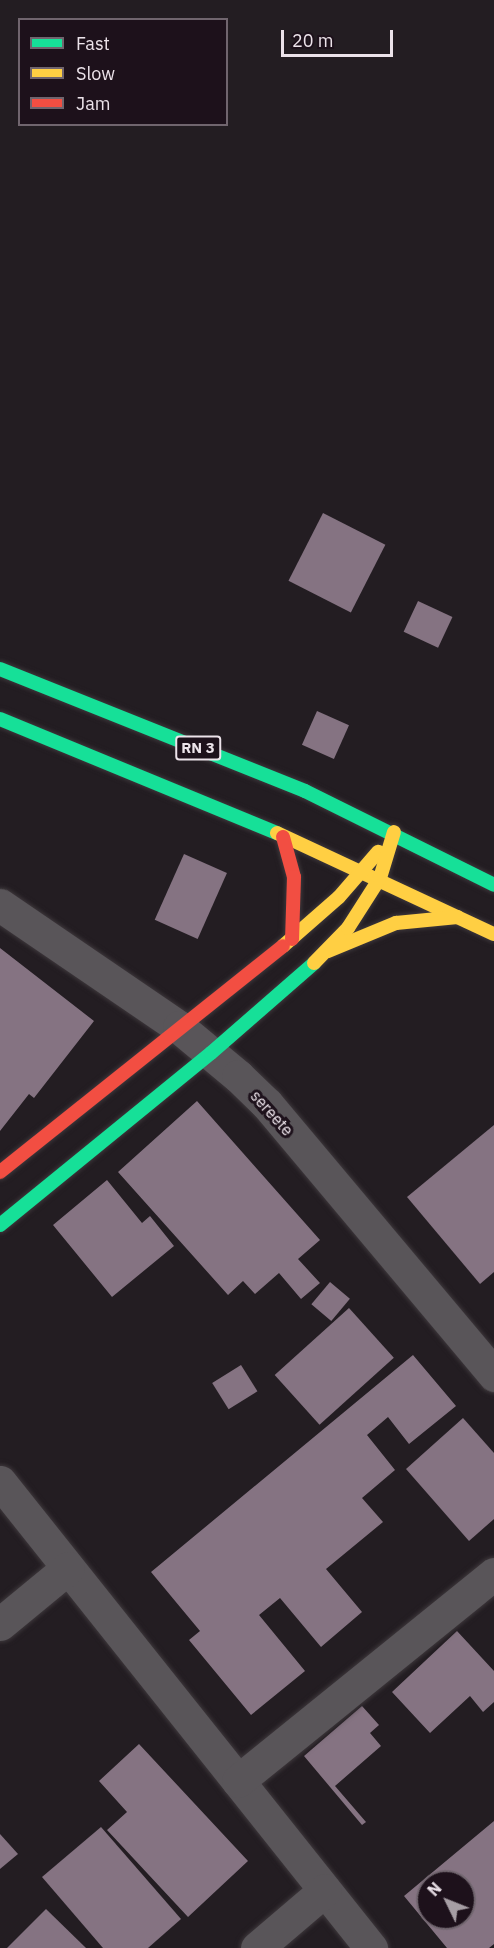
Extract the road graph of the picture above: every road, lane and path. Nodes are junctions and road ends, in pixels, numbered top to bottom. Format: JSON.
{"nodes":[{"id":1,"x":0,"y":669,"type":"edge"},
{"id":2,"x":0,"y":719,"type":"edge"},
{"id":3,"x":394,"y":832,"type":"junction"},
{"id":4,"x":283,"y":837,"type":"junction"},
{"id":5,"x":363,"y":870,"type":"junction"},
{"id":6,"x":380,"y":878,"type":"junction"},
{"id":7,"x":494,"y":885,"type":"edge"},
{"id":8,"x":0,"y":905,"type":"edge"},
{"id":9,"x":461,"y":917,"type":"junction"},
{"id":10,"x":494,"y":934,"type":"edge"},
{"id":11,"x":292,"y":939,"type":"junction"},
{"id":12,"x":328,"y":951,"type":"junction"},
{"id":13,"x":179,"y":1028,"type":"junction"},
{"id":14,"x":211,"y":1053,"type":"junction"},
{"id":15,"x":0,"y":1172,"type":"edge"},
{"id":16,"x":0,"y":1224,"type":"edge"},
{"id":17,"x":494,"y":1376,"type":"edge"},
{"id":18,"x":0,"y":1482,"type":"edge"},
{"id":19,"x":69,"y":1568,"type":"junction"},
{"id":20,"x":494,"y":1574,"type":"edge"},
{"id":21,"x":0,"y":1624,"type":"edge"},
{"id":22,"x":238,"y":1781,"type":"junction"},
{"id":23,"x":325,"y":1890,"type":"junction"},
{"id":24,"x":257,"y":1948,"type":"edge"},
{"id":25,"x":371,"y":1948,"type":"edge"}],
"edges":[{"from":1,"to":3,"type":"main road","number":"RN 3"},
{"from":2,"to":4,"type":"main road"},
{"from":3,"to":5,"type":"main road"},
{"from":3,"to":6,"type":"main road"},
{"from":3,"to":7,"type":"main road","number":"RN 3"},
{"from":4,"to":5,"type":"main road"},
{"from":4,"to":11,"type":"main road"},
{"from":5,"to":6,"type":"main road"},
{"from":5,"to":11,"type":"main road"},
{"from":6,"to":9,"type":"main road"},
{"from":6,"to":12,"type":"main road"},
{"from":8,"to":13,"type":"street","name":"sereete"},
{"from":9,"to":10,"type":"main road"},
{"from":9,"to":12,"type":"main road"},
{"from":11,"to":13,"type":"main road"},
{"from":12,"to":14,"type":"main road"},
{"from":13,"to":14,"type":"street","name":"sereete"},
{"from":13,"to":15,"type":"main road"},
{"from":14,"to":16,"type":"main road"},
{"from":14,"to":17,"type":"street","name":"sereete"},
{"from":18,"to":19,"type":"street"},
{"from":19,"to":21,"type":"street"},
{"from":19,"to":22,"type":"street"},
{"from":20,"to":22,"type":"street"},
{"from":22,"to":23,"type":"street"},
{"from":23,"to":24,"type":"street"},
{"from":23,"to":25,"type":"street"}]}
